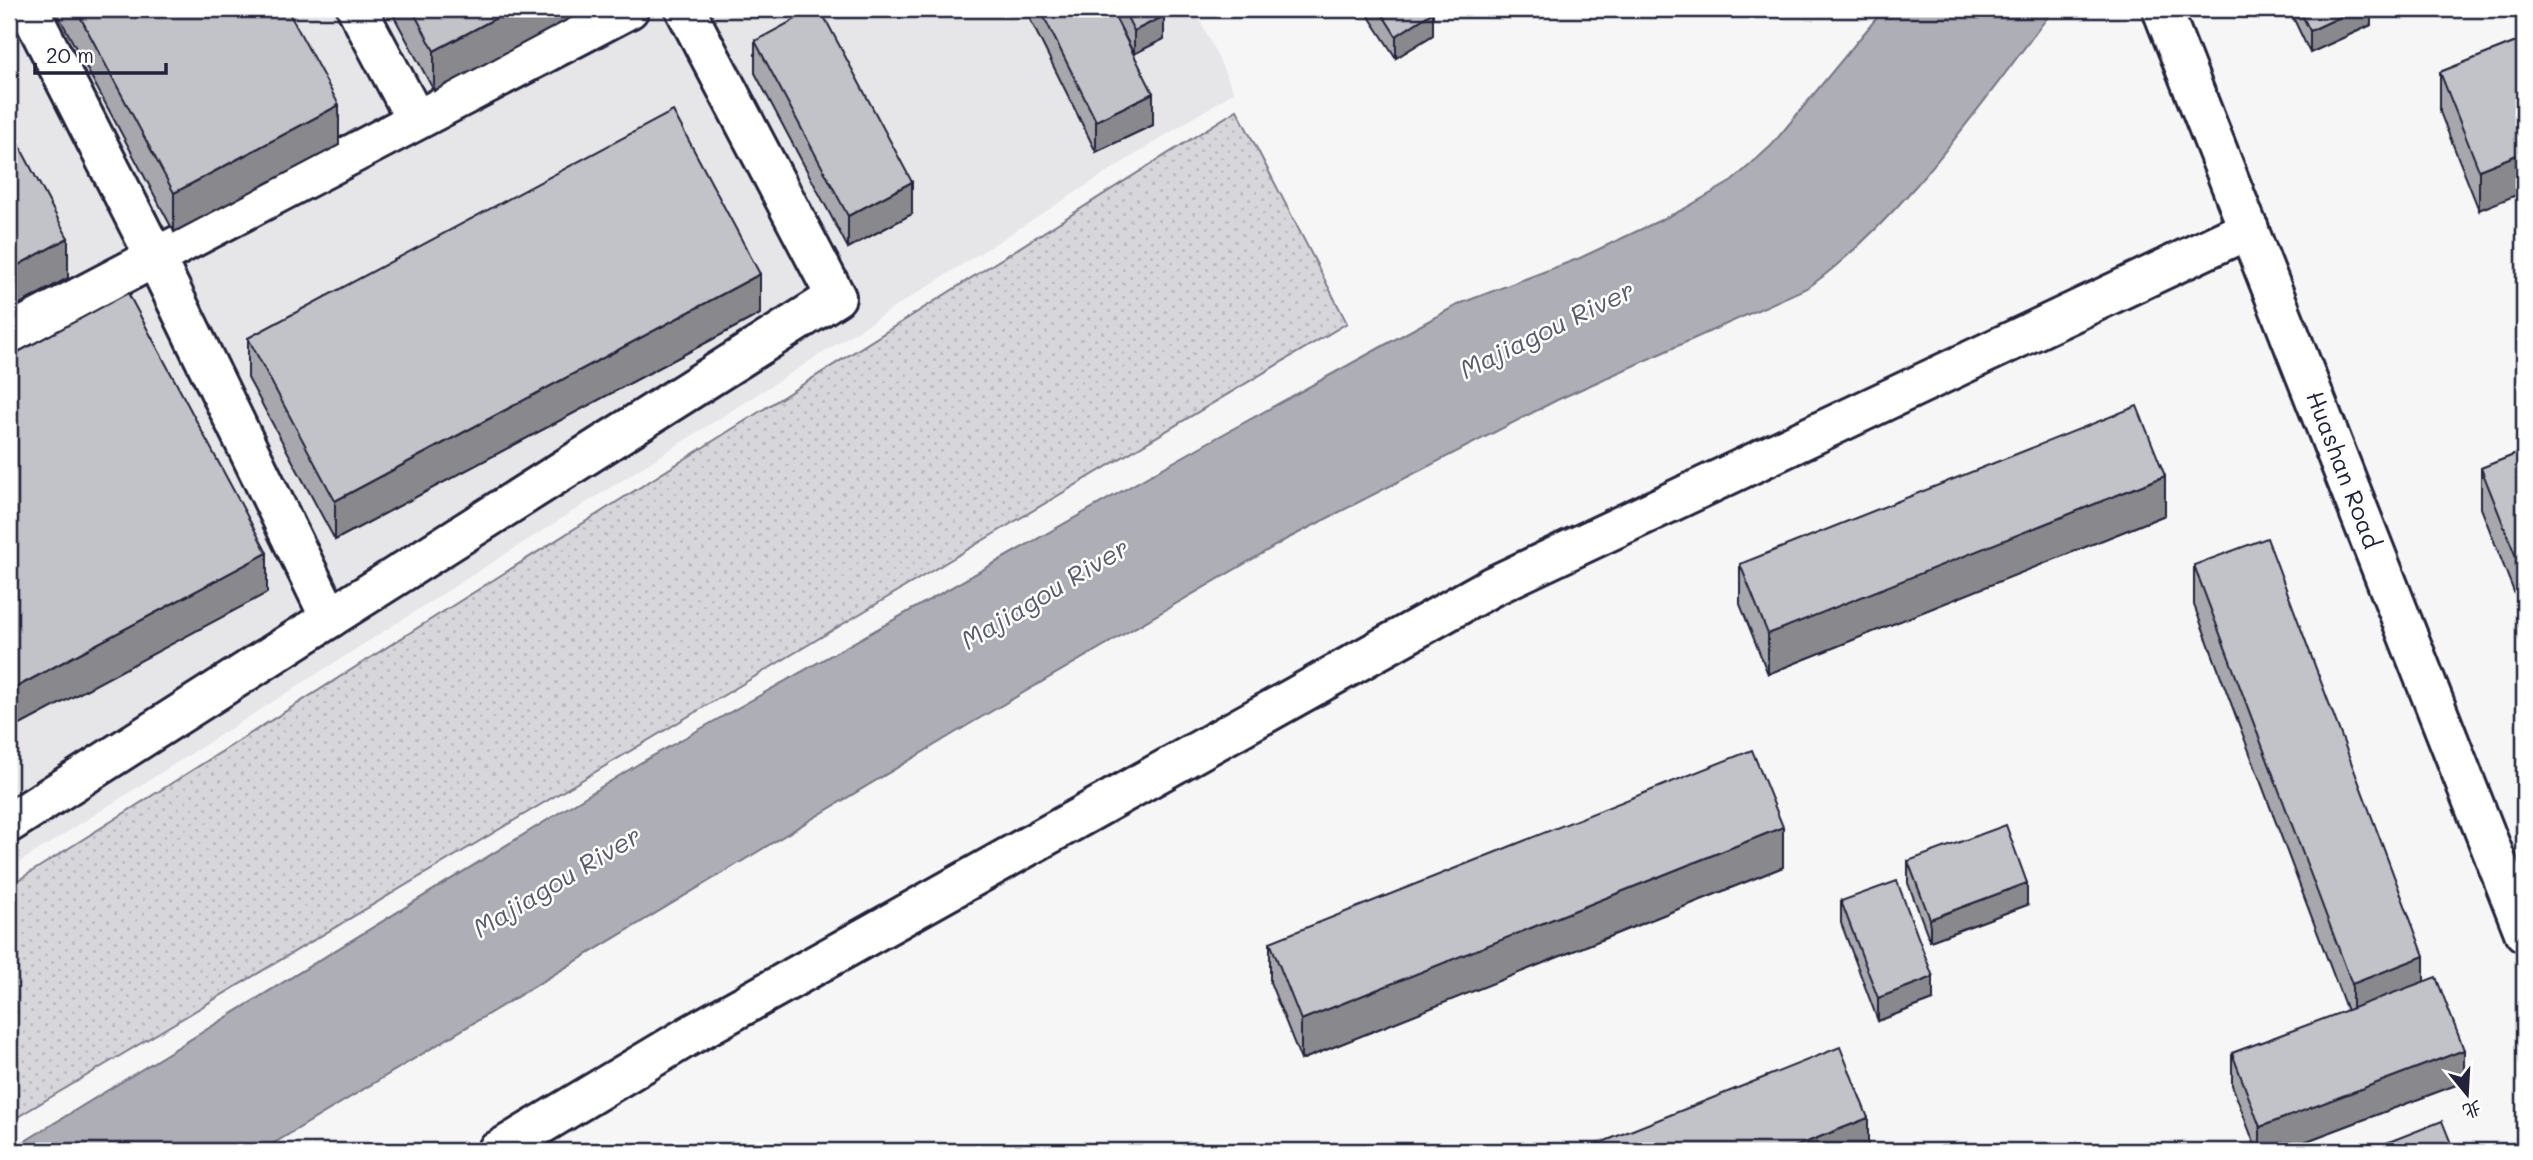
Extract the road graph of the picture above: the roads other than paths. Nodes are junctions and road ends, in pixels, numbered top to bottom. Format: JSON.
{"nodes":[{"id":1,"x":29,"y":9,"type":"edge"},
{"id":2,"x":357,"y":9,"type":"edge"},
{"id":3,"x":629,"y":9,"type":"edge"},
{"id":4,"x":685,"y":9,"type":"edge"},
{"id":5,"x":2162,"y":9,"type":"edge"},
{"id":6,"x":416,"y":120,"type":"junction"},
{"id":7,"x":2249,"y":229,"type":"junction"},
{"id":8,"x":155,"y":257,"type":"junction"},
{"id":9,"x":9,"y":334,"type":"edge"},
{"id":10,"x":330,"y":618,"type":"junction"},
{"id":11,"x":9,"y":823,"type":"edge"},
{"id":12,"x":2524,"y":932,"type":"edge"},
{"id":13,"x":497,"y":1151,"type":"edge"}],
"edges":[{"from":1,"to":8,"type":"street"},
{"from":2,"to":6,"type":"street"},
{"from":3,"to":6,"type":"street"},
{"from":4,"to":10,"type":"street"},
{"from":5,"to":7,"type":"street","name":"Huashan Road"},
{"from":6,"to":8,"type":"street"},
{"from":7,"to":12,"type":"street","name":"Huashan Road"},
{"from":7,"to":13,"type":"street"},
{"from":8,"to":9,"type":"street"},
{"from":8,"to":10,"type":"street"},
{"from":10,"to":11,"type":"street"}]}
